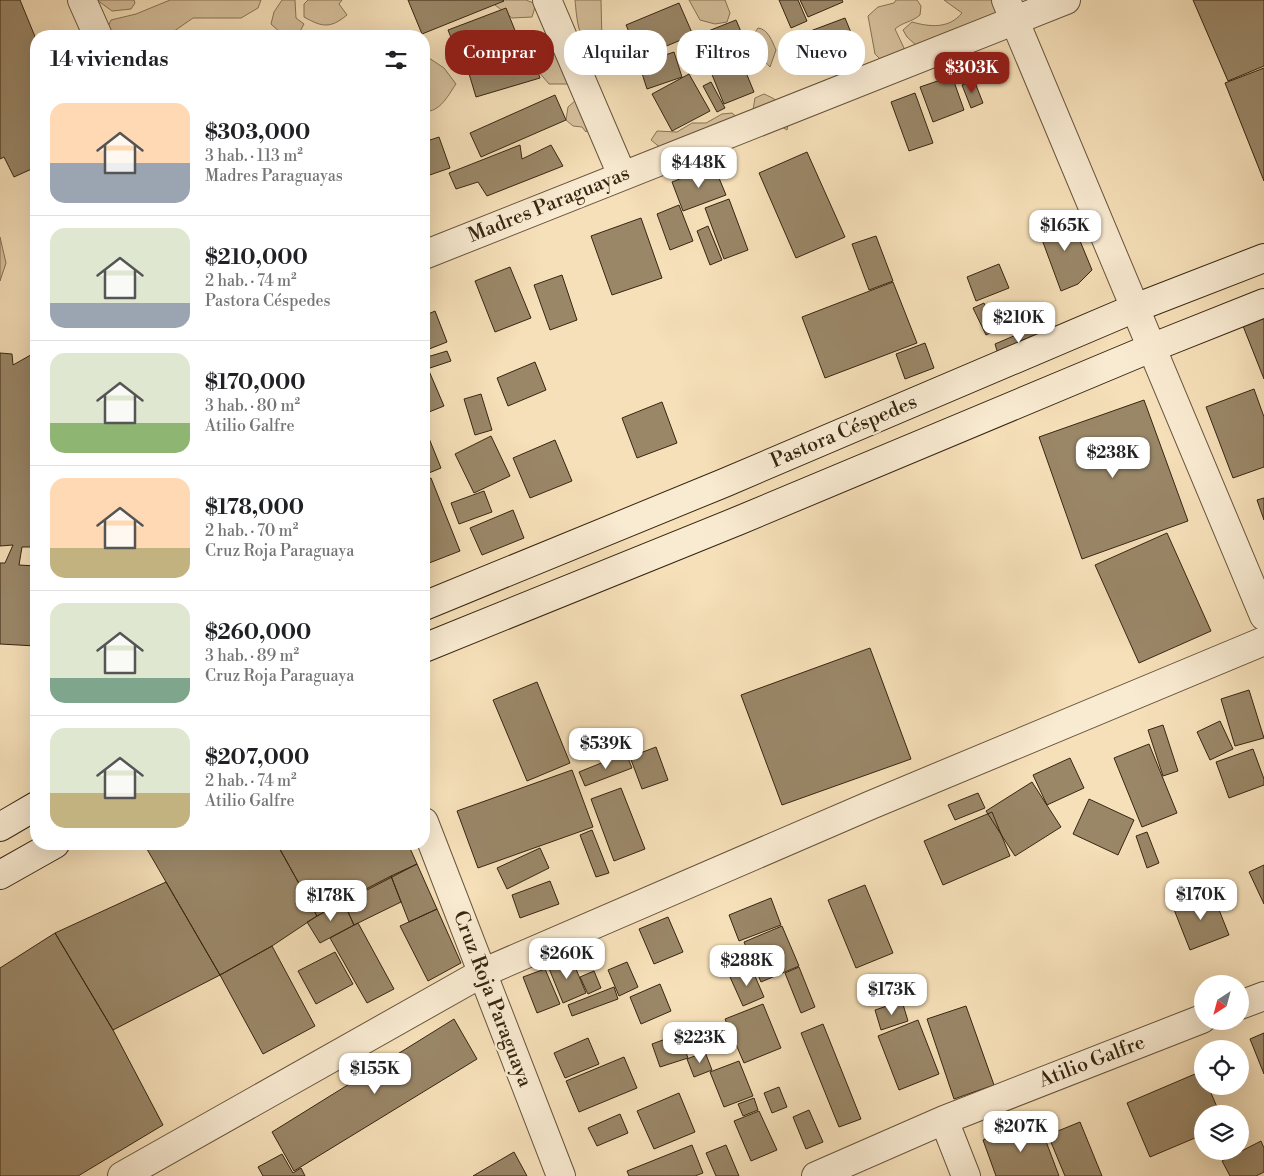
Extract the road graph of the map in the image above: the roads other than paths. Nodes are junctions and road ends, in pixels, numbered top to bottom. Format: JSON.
{"nodes":[{"id":1,"x":82,"y":0,"type":"edge"},
{"id":2,"x":546,"y":0,"type":"edge"},
{"id":3,"x":1066,"y":0,"type":"edge"},
{"id":4,"x":1010,"y":10,"type":"edge"},
{"id":5,"x":95,"y":30,"type":"edge"},
{"id":6,"x":622,"y":175,"type":"junction"},
{"id":7,"x":430,"y":253,"type":"edge"},
{"id":8,"x":1264,"y":258,"type":"edge"},
{"id":9,"x":1264,"y":303,"type":"edge"},
{"id":10,"x":1135,"y":308,"type":"junction"},
{"id":11,"x":1151,"y":348,"type":"junction"},
{"id":12,"x":724,"y":483,"type":"junction"},
{"id":13,"x":740,"y":520,"type":"junction"},
{"id":14,"x":430,"y":604,"type":"edge"},
{"id":15,"x":1264,"y":616,"type":"edge"},
{"id":16,"x":1264,"y":641,"type":"edge"},
{"id":17,"x":430,"y":646,"type":"edge"},
{"id":18,"x":30,"y":810,"type":"edge"},
{"id":19,"x":0,"y":827,"type":"edge"},
{"id":20,"x":430,"y":838,"type":"edge"},
{"id":21,"x":44,"y":850,"type":"edge"},
{"id":22,"x":0,"y":875,"type":"edge"},
{"id":23,"x":482,"y":972,"type":"junction"},
{"id":24,"x":1264,"y":996,"type":"edge"},
{"id":25,"x":1249,"y":1002,"type":"edge"},
{"id":26,"x":1194,"y":1022,"type":"edge"},
{"id":27,"x":944,"y":1120,"type":"junction"},
{"id":28,"x":122,"y":1176,"type":"edge"},
{"id":29,"x":561,"y":1176,"type":"edge"},
{"id":30,"x":816,"y":1176,"type":"edge"},
{"id":31,"x":966,"y":1176,"type":"edge"}],
"edges":[{"from":1,"to":5,"type":"street"},
{"from":2,"to":6,"type":"street"},
{"from":3,"to":4,"type":"street","name":"Madres Paraguayas"},
{"from":4,"to":6,"type":"street","name":"Madres Paraguayas"},
{"from":4,"to":10,"type":"street"},
{"from":6,"to":7,"type":"street","name":"Madres Paraguayas"},
{"from":8,"to":10,"type":"street","name":"Pastora Céspedes"},
{"from":9,"to":11,"type":"street","name":"Pastora Céspedes"},
{"from":10,"to":11,"type":"street"},
{"from":10,"to":12,"type":"street","name":"Pastora Céspedes"},
{"from":11,"to":13,"type":"street","name":"Pastora Céspedes"},
{"from":11,"to":15,"type":"street"},
{"from":12,"to":13,"type":"street"},
{"from":12,"to":14,"type":"street","name":"Pastora Céspedes"},
{"from":13,"to":17,"type":"street","name":"Pastora Céspedes"},
{"from":16,"to":23,"type":"street"},
{"from":18,"to":19,"type":"street"},
{"from":20,"to":23,"type":"street","name":"Cruz Roja Paraguaya"},
{"from":21,"to":22,"type":"street"},
{"from":23,"to":28,"type":"street"},
{"from":23,"to":29,"type":"street","name":"Cruz Roja Paraguaya"},
{"from":24,"to":25,"type":"street"},
{"from":26,"to":27,"type":"street","name":"Atilio Galfre"},
{"from":27,"to":30,"type":"street","name":"Atilio Galfre"},
{"from":27,"to":31,"type":"street"}]}
